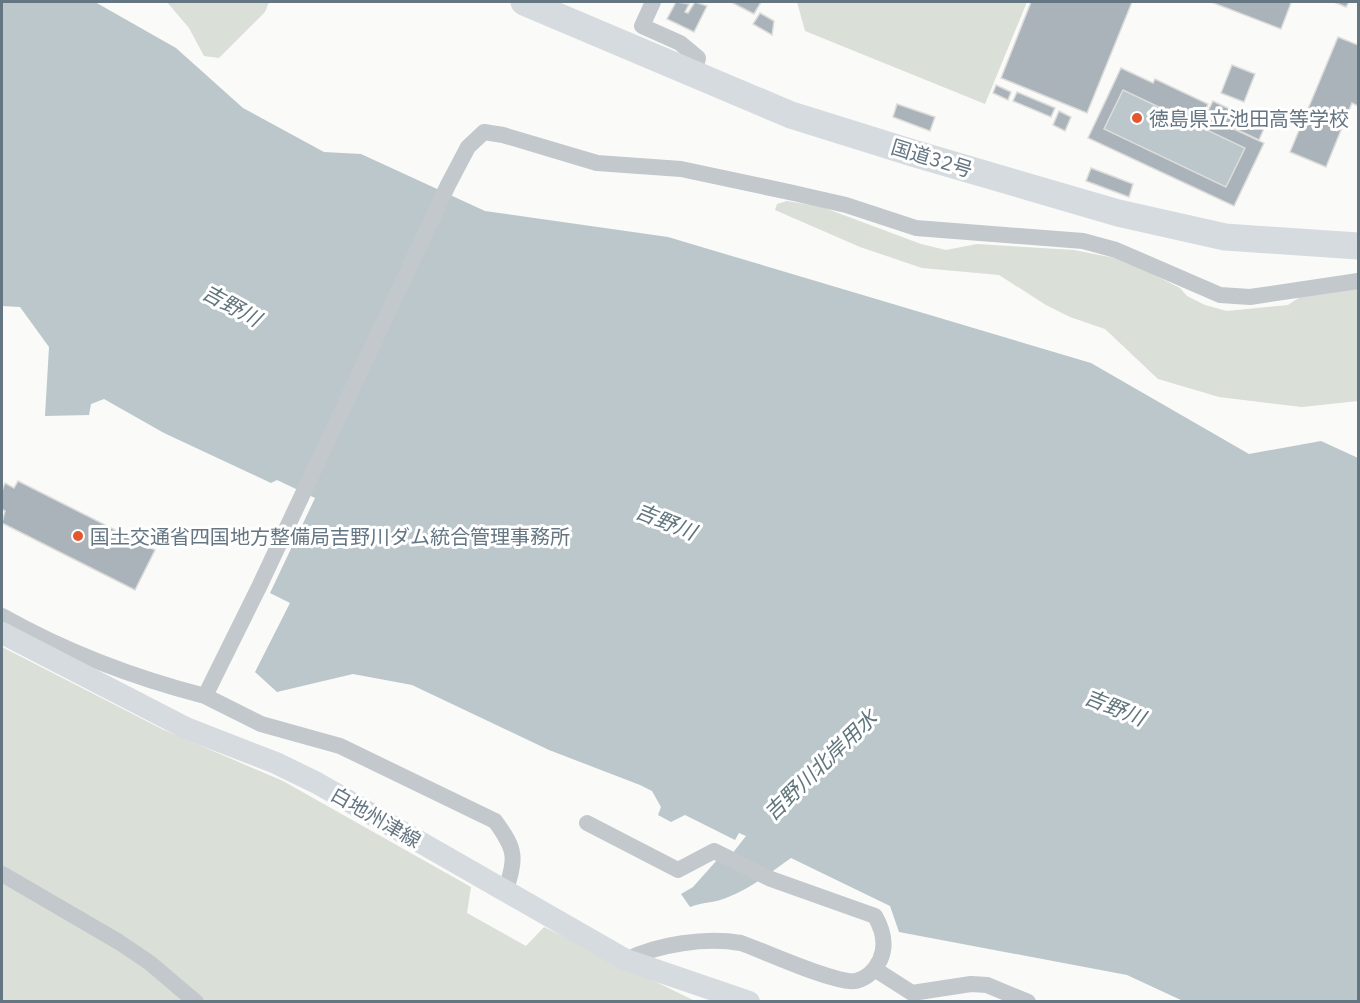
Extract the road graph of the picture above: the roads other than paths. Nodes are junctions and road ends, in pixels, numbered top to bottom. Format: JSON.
{"nodes":[{"id":1,"x":524,"y":2,"type":"edge"},
{"id":2,"x":653,"y":2,"type":"edge"},
{"id":3,"x":694,"y":74,"type":"junction"},
{"id":4,"x":1359,"y":246,"type":"edge"},
{"id":5,"x":1359,"y":281,"type":"edge"},
{"id":6,"x":2,"y":616,"type":"edge"},
{"id":7,"x":2,"y":633,"type":"edge"},
{"id":8,"x":205,"y":696,"type":"junction"},
{"id":9,"x":587,"y":823,"type":"dead end"},
{"id":10,"x":2,"y":873,"type":"edge"},
{"id":11,"x":505,"y":892,"type":"junction"},
{"id":12,"x":626,"y":960,"type":"junction"},
{"id":13,"x":876,"y":970,"type":"junction"},
{"id":14,"x":196,"y":1002,"type":"edge"},
{"id":15,"x":749,"y":1002,"type":"edge"},
{"id":16,"x":1028,"y":1002,"type":"edge"}],
"edges":[{"from":1,"to":3,"type":"highway","name":"国道32号"},
{"from":2,"to":3,"type":"street"},
{"from":3,"to":4,"type":"highway","name":"国道32号"},
{"from":5,"to":8,"type":"street"},
{"from":6,"to":8,"type":"street"},
{"from":7,"to":11,"type":"main road","name":"白地州津線"},
{"from":8,"to":11,"type":"street"},
{"from":9,"to":13,"type":"street"},
{"from":10,"to":14,"type":"street"},
{"from":11,"to":12,"type":"main road","name":"白地州津線"},
{"from":12,"to":13,"type":"street"},
{"from":12,"to":15,"type":"main road","name":"白地州津線"},
{"from":13,"to":16,"type":"street"}]}
